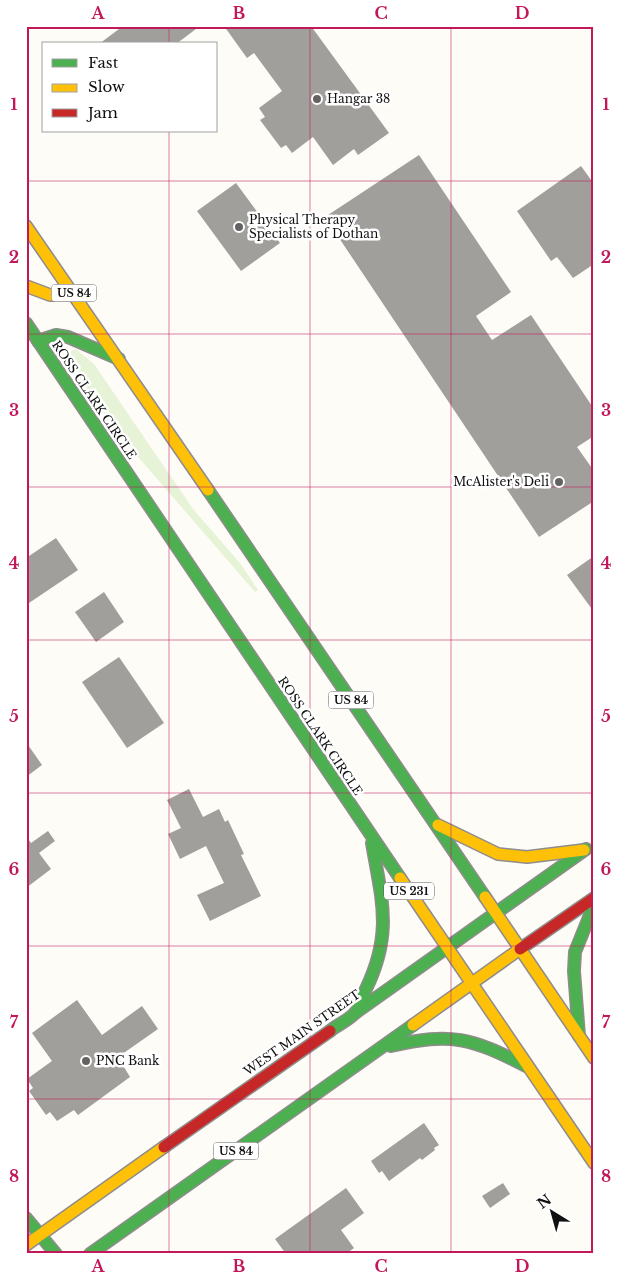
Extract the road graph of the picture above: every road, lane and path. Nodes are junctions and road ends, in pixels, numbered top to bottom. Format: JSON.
{"nodes":[{"id":1,"x":26,"y":226,"type":"edge"},
{"id":2,"x":26,"y":286,"type":"edge"},
{"id":3,"x":75,"y":295,"type":"junction"},
{"id":4,"x":26,"y":323,"type":"edge"},
{"id":5,"x":38,"y":341,"type":"junction"},
{"id":6,"x":120,"y":360,"type":"junction"},
{"id":7,"x":434,"y":823,"type":"junction"},
{"id":8,"x":371,"y":836,"type":"junction"},
{"id":9,"x":594,"y":843,"type":"edge"},
{"id":10,"x":584,"y":850,"type":"junction"},
{"id":11,"x":594,"y":898,"type":"edge"},
{"id":12,"x":594,"y":905,"type":"edge"},
{"id":13,"x":496,"y":913,"type":"junction"},
{"id":14,"x":447,"y":947,"type":"junction"},
{"id":15,"x":520,"y":949,"type":"junction"},
{"id":16,"x":472,"y":984,"type":"junction"},
{"id":17,"x":355,"y":1013,"type":"junction"},
{"id":18,"x":579,"y":1036,"type":"junction"},
{"id":19,"x":382,"y":1048,"type":"junction"},
{"id":20,"x":594,"y":1058,"type":"edge"},
{"id":21,"x":528,"y":1067,"type":"junction"},
{"id":22,"x":594,"y":1163,"type":"edge"},
{"id":23,"x":26,"y":1218,"type":"edge"},
{"id":24,"x":41,"y":1235,"type":"junction"},
{"id":25,"x":26,"y":1246,"type":"edge"},
{"id":26,"x":56,"y":1254,"type":"edge"},
{"id":27,"x":90,"y":1254,"type":"edge"}],
"edges":[{"from":1,"to":3,"type":"main road","number":"US 84"},
{"from":2,"to":3,"type":"main road"},
{"from":3,"to":6,"type":"main road","number":"US 84"},
{"from":4,"to":5,"type":"main road","name":"ROSS CLARK CIRCLE"},
{"from":5,"to":6,"type":"main road"},
{"from":5,"to":8,"type":"main road","name":"ROSS CLARK CIRCLE"},
{"from":6,"to":7,"type":"main road","number":"US 84"},
{"from":7,"to":10,"type":"main road"},
{"from":7,"to":13,"type":"main road","number":"US 84"},
{"from":8,"to":14,"type":"main road","name":"ROSS CLARK CIRCLE","number":"US 231"},
{"from":8,"to":17,"type":"main road"},
{"from":9,"to":10,"type":"main road","name":"WEST MAIN STREET"},
{"from":10,"to":13,"type":"main road","name":"WEST MAIN STREET"},
{"from":11,"to":15,"type":"main road"},
{"from":12,"to":18,"type":"main road"},
{"from":13,"to":14,"type":"main road","name":"WEST MAIN STREET"},
{"from":13,"to":15,"type":"main road","number":"US 84"},
{"from":14,"to":16,"type":"main road","name":"ROSS CLARK CIRCLE","number":"US 231"},
{"from":14,"to":17,"type":"main road","name":"WEST MAIN STREET"},
{"from":15,"to":16,"type":"main road","number":"US 84"},
{"from":15,"to":18,"type":"main road"},
{"from":16,"to":19,"type":"main road","number":"US 84"},
{"from":16,"to":21,"type":"main road","name":"ROSS CLARK CIRCLE","number":"US 231"},
{"from":17,"to":24,"type":"main road","name":"WEST MAIN STREET"},
{"from":18,"to":20,"type":"main road"},
{"from":19,"to":21,"type":"main road"},
{"from":19,"to":27,"type":"main road","number":"US 84"},
{"from":21,"to":22,"type":"main road","name":"ROSS CLARK CIRCLE","number":"US 231"},
{"from":23,"to":24,"type":"main road"},
{"from":24,"to":25,"type":"main road","name":"WEST MAIN STREET"},
{"from":24,"to":26,"type":"main road"}]}
